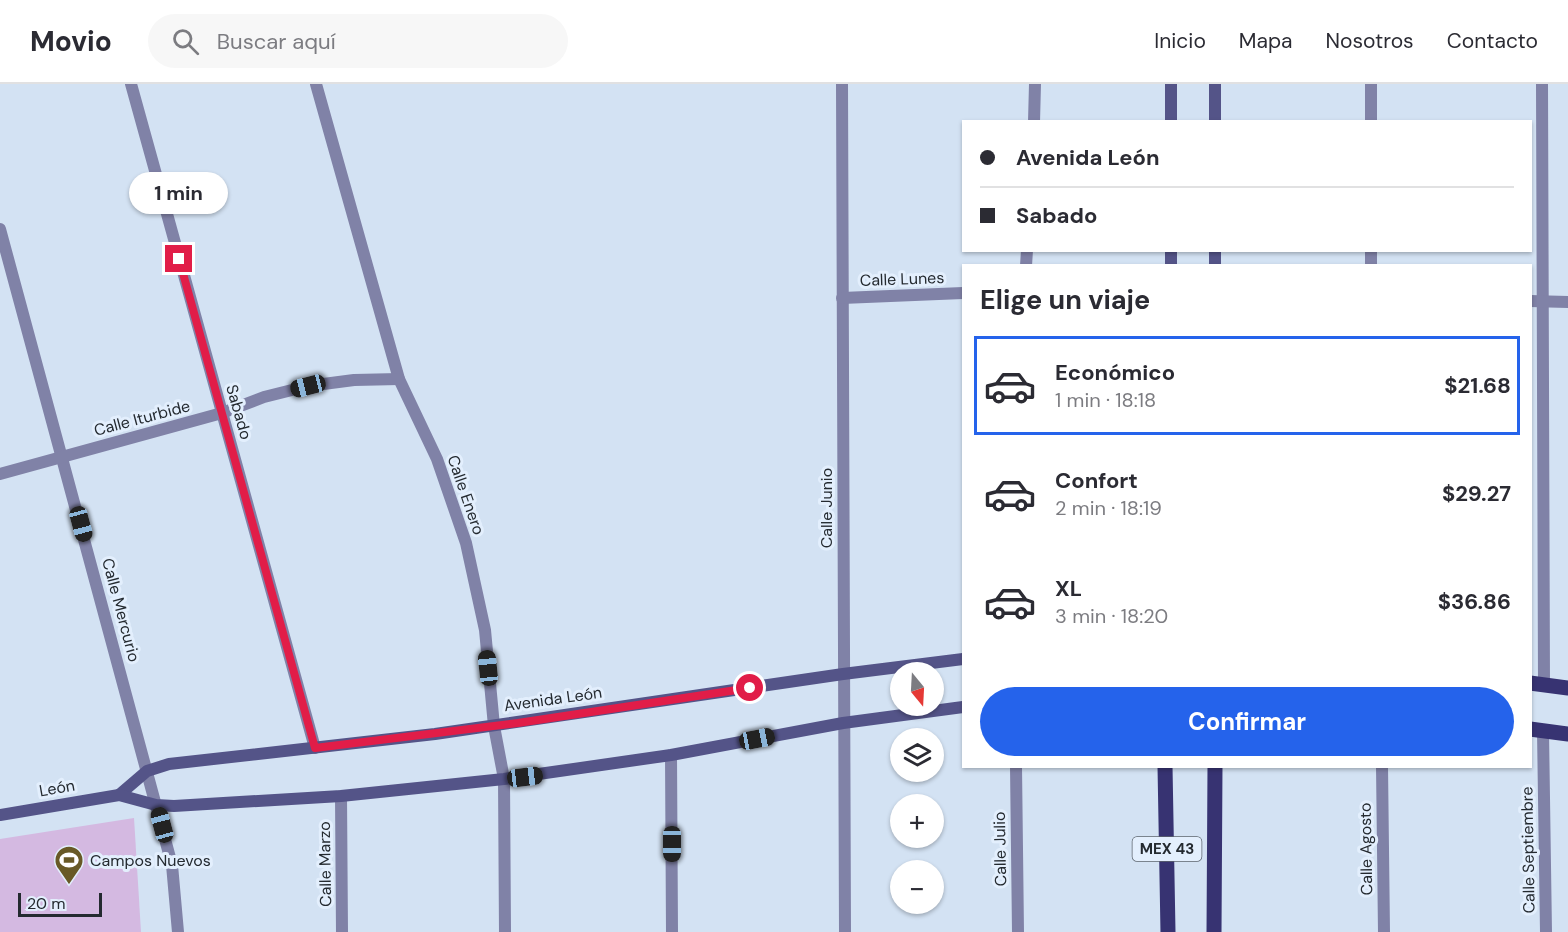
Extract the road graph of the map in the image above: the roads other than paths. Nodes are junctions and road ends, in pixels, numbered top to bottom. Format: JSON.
{"nodes":[{"id":1,"x":131,"y":84,"type":"edge"},
{"id":2,"x":316,"y":84,"type":"edge"},
{"id":3,"x":842,"y":84,"type":"edge"},
{"id":4,"x":1035,"y":84,"type":"edge"},
{"id":5,"x":1171,"y":84,"type":"edge"},
{"id":6,"x":1215,"y":84,"type":"edge"},
{"id":7,"x":1371,"y":84,"type":"edge"},
{"id":8,"x":1542,"y":84,"type":"edge"},
{"id":9,"x":1034,"y":120,"type":"edge"},
{"id":10,"x":1171,"y":120,"type":"edge"},
{"id":11,"x":1215,"y":120,"type":"edge"},
{"id":12,"x":1371,"y":120,"type":"edge"},
{"id":13,"x":0,"y":229,"type":"edge"},
{"id":14,"x":962,"y":293,"type":"edge"},
{"id":15,"x":842,"y":298,"type":"junction"},
{"id":16,"x":1532,"y":302,"type":"edge"},
{"id":17,"x":1544,"y":302,"type":"junction"},
{"id":18,"x":1568,"y":302,"type":"edge"},
{"id":19,"x":399,"y":379,"type":"junction"},
{"id":20,"x":222,"y":413,"type":"junction"},
{"id":21,"x":63,"y":456,"type":"junction"},
{"id":22,"x":0,"y":474,"type":"edge"},
{"id":23,"x":962,"y":659,"type":"edge"},
{"id":24,"x":843,"y":674,"type":"junction"},
{"id":25,"x":1537,"y":684,"type":"edge"},
{"id":26,"x":1568,"y":688,"type":"edge"},
{"id":27,"x":962,"y":707,"type":"edge"},
{"id":28,"x":843,"y":723,"type":"junction"},
{"id":29,"x":494,"y":726,"type":"junction"},
{"id":30,"x":1536,"y":730,"type":"edge"},
{"id":31,"x":1568,"y":734,"type":"edge"},
{"id":32,"x":315,"y":748,"type":"junction"},
{"id":33,"x":671,"y":755,"type":"junction"},
{"id":34,"x":1016,"y":768,"type":"edge"},
{"id":35,"x":1165,"y":768,"type":"edge"},
{"id":36,"x":1215,"y":768,"type":"edge"},
{"id":37,"x":1382,"y":768,"type":"edge"},
{"id":38,"x":147,"y":771,"type":"junction"},
{"id":39,"x":504,"y":779,"type":"junction"},
{"id":40,"x":119,"y":795,"type":"junction"},
{"id":41,"x":340,"y":796,"type":"junction"},
{"id":42,"x":156,"y":805,"type":"junction"},
{"id":43,"x":0,"y":814,"type":"edge"},
{"id":44,"x":178,"y":932,"type":"edge"},
{"id":45,"x":342,"y":932,"type":"edge"},
{"id":46,"x":505,"y":932,"type":"edge"},
{"id":47,"x":672,"y":932,"type":"edge"},
{"id":48,"x":845,"y":932,"type":"edge"},
{"id":49,"x":1018,"y":932,"type":"edge"},
{"id":50,"x":1168,"y":932,"type":"edge"},
{"id":51,"x":1214,"y":932,"type":"edge"},
{"id":52,"x":1384,"y":932,"type":"edge"},
{"id":53,"x":1546,"y":932,"type":"edge"}],
"edges":[{"from":1,"to":20,"type":"street","name":"Sabado"},
{"from":2,"to":19,"type":"street","name":"Calle Enero"},
{"from":3,"to":15,"type":"street","name":"Calle Junio"},
{"from":4,"to":9,"type":"street"},
{"from":5,"to":10,"type":"street"},
{"from":6,"to":11,"type":"street"},
{"from":7,"to":12,"type":"street"},
{"from":8,"to":17,"type":"street"},
{"from":13,"to":21,"type":"street","name":"Calle Mercurio"},
{"from":14,"to":15,"type":"street","name":"Calle Lunes"},
{"from":15,"to":24,"type":"street","name":"Calle Junio"},
{"from":16,"to":17,"type":"street"},
{"from":17,"to":18,"type":"street"},
{"from":17,"to":25,"type":"street"},
{"from":19,"to":20,"type":"street","name":"Calle Iturbide"},
{"from":19,"to":29,"type":"street","name":"Calle Enero"},
{"from":20,"to":21,"type":"street","name":"Calle Iturbide"},
{"from":20,"to":32,"type":"street","name":"Sabado"},
{"from":21,"to":22,"type":"street","name":"Calle Iturbide"},
{"from":21,"to":38,"type":"street","name":"Calle Mercurio"},
{"from":23,"to":24,"type":"street","name":"Avenida León"},
{"from":24,"to":28,"type":"street","name":"Calle Junio"},
{"from":24,"to":29,"type":"street","name":"Avenida León"},
{"from":25,"to":26,"type":"main road"},
{"from":27,"to":28,"type":"street"},
{"from":28,"to":33,"type":"street"},
{"from":28,"to":48,"type":"street","name":"Calle Junio"},
{"from":29,"to":32,"type":"street","name":"Avenida León"},
{"from":29,"to":39,"type":"street","name":"Calle Enero"},
{"from":30,"to":31,"type":"main road"},
{"from":30,"to":53,"type":"street","name":"Calle Septiembre"},
{"from":32,"to":38,"type":"street","name":"Avenida León"},
{"from":33,"to":39,"type":"street"},
{"from":33,"to":47,"type":"street"},
{"from":34,"to":49,"type":"street","name":"Calle Julio"},
{"from":35,"to":50,"type":"main road","number":"MEX 43"},
{"from":36,"to":51,"type":"main road","number":"MEX 43"},
{"from":37,"to":52,"type":"street","name":"Calle Agosto"},
{"from":38,"to":40,"type":"street"},
{"from":38,"to":42,"type":"street","name":"Calle Mercurio"},
{"from":39,"to":41,"type":"street"},
{"from":39,"to":46,"type":"street","name":"Calle Enero"},
{"from":40,"to":42,"type":"street","name":"León"},
{"from":40,"to":43,"type":"street","name":"León"},
{"from":41,"to":42,"type":"street"},
{"from":41,"to":45,"type":"street","name":"Calle Marzo"},
{"from":42,"to":44,"type":"street","name":"Calle Mercurio"}]}
